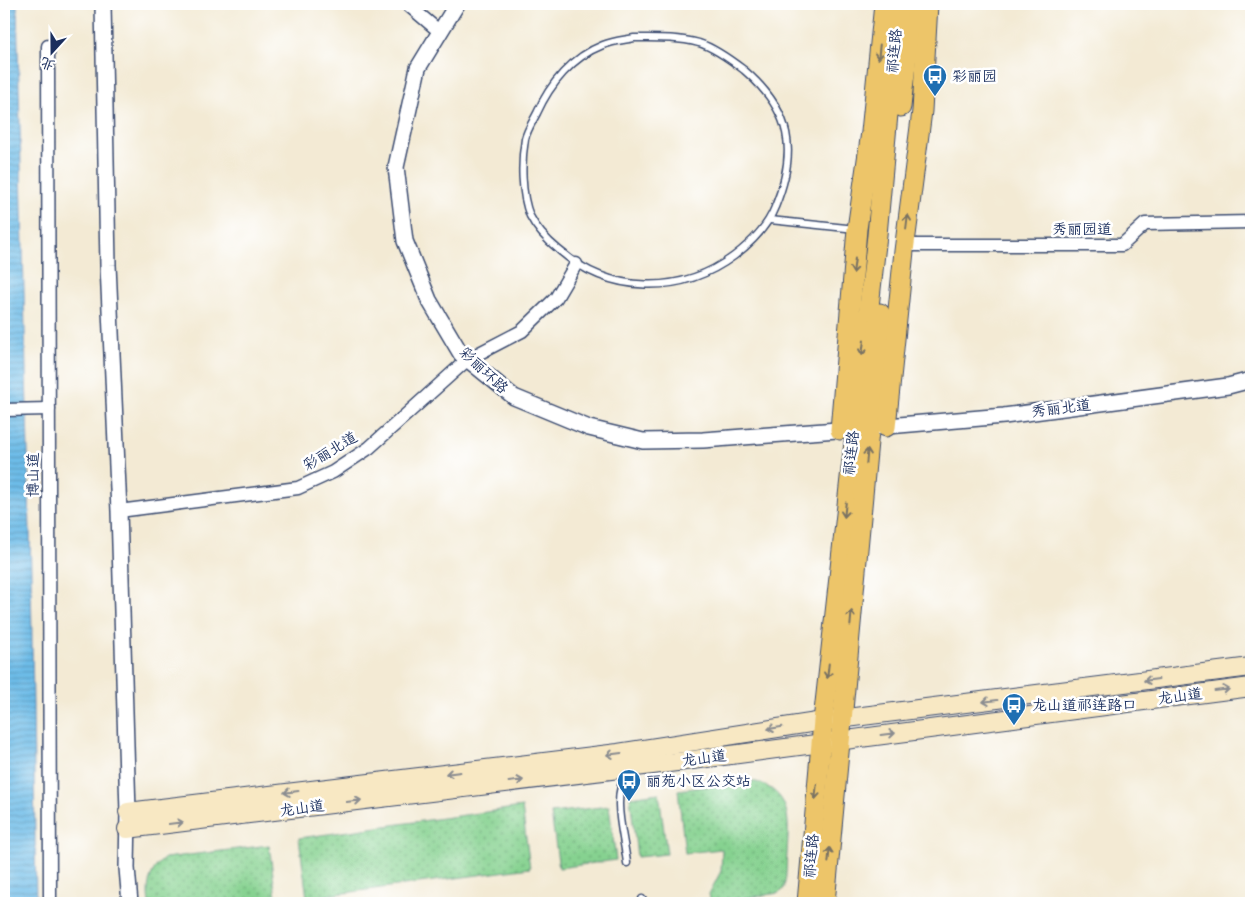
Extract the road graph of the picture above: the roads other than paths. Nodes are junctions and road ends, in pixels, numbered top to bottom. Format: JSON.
{"nodes":[{"id":1,"x":103,"y":4,"type":"edge"},
{"id":2,"x":407,"y":4,"type":"edge"},
{"id":3,"x":457,"y":4,"type":"edge"},
{"id":4,"x":884,"y":4,"type":"edge"},
{"id":5,"x":898,"y":4,"type":"edge"},
{"id":6,"x":912,"y":4,"type":"edge"},
{"id":7,"x":928,"y":4,"type":"edge"},
{"id":8,"x":440,"y":32,"type":"junction"},
{"id":9,"x":48,"y":46,"type":"dead end"},
{"id":10,"x":770,"y":220,"type":"junction"},
{"id":11,"x":1251,"y":222,"type":"edge"},
{"id":12,"x":857,"y":229,"type":"junction"},
{"id":13,"x":905,"y":245,"type":"junction"},
{"id":14,"x":576,"y":264,"type":"junction"},
{"id":15,"x":468,"y":359,"type":"junction"},
{"id":16,"x":1251,"y":380,"type":"edge"},
{"id":17,"x":49,"y":409,"type":"junction"},
{"id":18,"x":4,"y":410,"type":"edge"},
{"id":19,"x":862,"y":428,"type":"junction"},
{"id":20,"x":119,"y":511,"type":"junction"},
{"id":21,"x":1251,"y":667,"type":"edge"},
{"id":22,"x":1251,"y":687,"type":"edge"},
{"id":23,"x":842,"y":719,"type":"junction"},
{"id":24,"x":823,"y":721,"type":"junction"},
{"id":25,"x":839,"y":740,"type":"junction"},
{"id":26,"x":820,"y":743,"type":"junction"},
{"id":27,"x":633,"y":767,"type":"junction"},
{"id":28,"x":128,"y":820,"type":"junction"},
{"id":29,"x":627,"y":863,"type":"dead end"},
{"id":30,"x":805,"y":896,"type":"edge"},
{"id":31,"x":50,"y":903,"type":"edge"},
{"id":32,"x":130,"y":903,"type":"edge"},
{"id":33,"x":825,"y":903,"type":"edge"}],
"edges":[{"from":1,"to":20,"type":"street"},
{"from":2,"to":8,"type":"street"},
{"from":3,"to":8,"type":"street","name":"彩丽环路"},
{"from":4,"to":12,"type":"main road","one_way":true},
{"from":5,"to":19,"type":"main road","name":"祁连路","one_way":true},
{"from":6,"to":19,"type":"main road","name":"祁连路"},
{"from":13,"to":7,"type":"main road","one_way":true},
{"from":8,"to":15,"type":"street","name":"彩丽环路"},
{"from":9,"to":17,"type":"street","name":"博山道"},
{"from":10,"to":12,"type":"lane"},
{"from":10,"to":14,"type":"lane"},
{"from":10,"to":14,"type":"lane"},
{"from":11,"to":13,"type":"street","name":"秀丽园道"},
{"from":12,"to":19,"type":"main road","one_way":true},
{"from":13,"to":19,"type":"main road"},
{"from":14,"to":15,"type":"street","name":"彩丽北道"},
{"from":15,"to":19,"type":"street","name":"彩丽环路"},
{"from":15,"to":20,"type":"street","name":"彩丽北道"},
{"from":16,"to":19,"type":"street","name":"秀丽北道"},
{"from":17,"to":18,"type":"street"},
{"from":17,"to":31,"type":"street","name":"博山道"},
{"from":23,"to":19,"type":"main road","name":"祁连路","one_way":true},
{"from":19,"to":24,"type":"main road","name":"祁连路","one_way":true},
{"from":20,"to":28,"type":"street"},
{"from":21,"to":23,"type":"main road","name":"龙山道","one_way":true},
{"from":25,"to":22,"type":"main road","name":"龙山道","one_way":true},
{"from":23,"to":24,"type":"main road","name":"龙山道"},
{"from":23,"to":25,"type":"main road","name":"祁连路"},
{"from":24,"to":26,"type":"main road","name":"祁连路"},
{"from":24,"to":28,"type":"main road","name":"龙山道","one_way":true},
{"from":25,"to":26,"type":"main road","name":"龙山道"},
{"from":33,"to":25,"type":"main road","name":"祁连路","one_way":true},
{"from":26,"to":27,"type":"main road","name":"龙山道"},
{"from":26,"to":30,"type":"main road","name":"祁连路","one_way":true},
{"from":28,"to":27,"type":"main road","name":"龙山道","one_way":true},
{"from":27,"to":29,"type":"lane"},
{"from":28,"to":32,"type":"street"}]}
